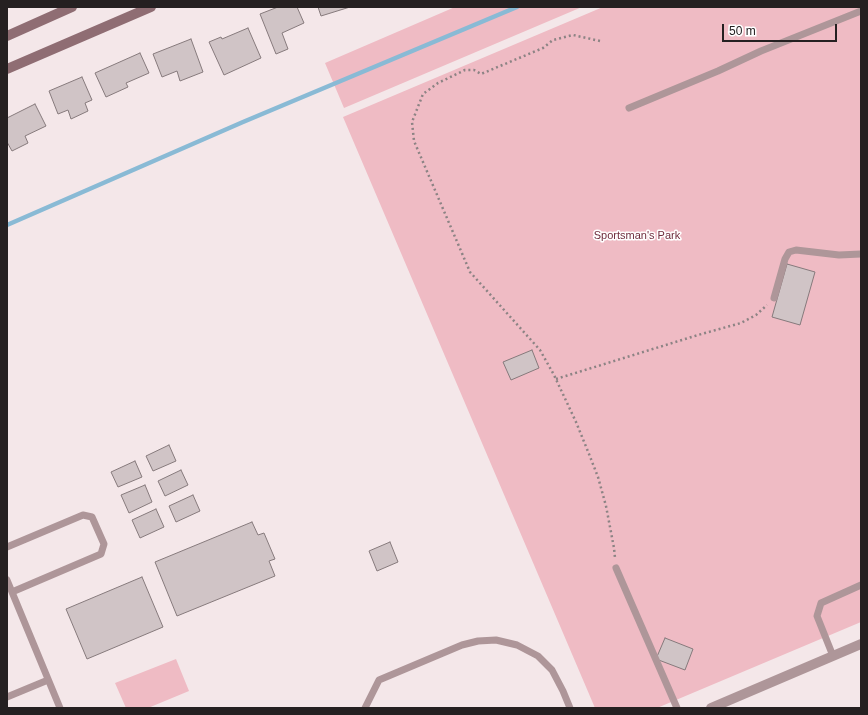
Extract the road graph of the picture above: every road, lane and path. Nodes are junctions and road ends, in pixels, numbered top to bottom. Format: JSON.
{"nodes":[{"id":1,"x":72,"y":7,"type":"edge"},
{"id":2,"x":152,"y":7,"type":"edge"},
{"id":3,"x":861,"y":11,"type":"edge"},
{"id":4,"x":7,"y":36,"type":"edge"},
{"id":5,"x":600,"y":41,"type":"dead end"},
{"id":6,"x":7,"y":69,"type":"edge"},
{"id":7,"x":629,"y":108,"type":"dead end"},
{"id":8,"x":861,"y":254,"type":"edge"},
{"id":9,"x":774,"y":298,"type":"joint"},
{"id":10,"x":556,"y":379,"type":"junction"},
{"id":11,"x":7,"y":547,"type":"edge"},
{"id":12,"x":616,"y":568,"type":"joint"},
{"id":13,"x":7,"y":580,"type":"edge"},
{"id":14,"x":861,"y":585,"type":"edge"},
{"id":15,"x":12,"y":592,"type":"junction"},
{"id":16,"x":861,"y":644,"type":"edge"},
{"id":17,"x":833,"y":656,"type":"junction"},
{"id":18,"x":48,"y":680,"type":"junction"},
{"id":19,"x":7,"y":697,"type":"edge"},
{"id":20,"x":60,"y":708,"type":"edge"},
{"id":21,"x":365,"y":708,"type":"edge"},
{"id":22,"x":570,"y":708,"type":"edge"},
{"id":23,"x":677,"y":708,"type":"edge"},
{"id":24,"x":711,"y":708,"type":"edge"}],
"edges":[{"from":1,"to":4,"type":"main road"},
{"from":2,"to":6,"type":"main road"},
{"from":3,"to":7,"type":"lane"},
{"from":5,"to":10,"type":"path"},
{"from":8,"to":9,"type":"lane"},
{"from":9,"to":10,"type":"path"},
{"from":10,"to":12,"type":"path"},
{"from":11,"to":15,"type":"lane"},
{"from":12,"to":23,"type":"lane"},
{"from":13,"to":15,"type":"lane"},
{"from":14,"to":17,"type":"lane"},
{"from":15,"to":18,"type":"lane"},
{"from":16,"to":17,"type":"street"},
{"from":17,"to":24,"type":"street"},
{"from":18,"to":19,"type":"lane"},
{"from":18,"to":20,"type":"lane"},
{"from":21,"to":22,"type":"lane"}]}
